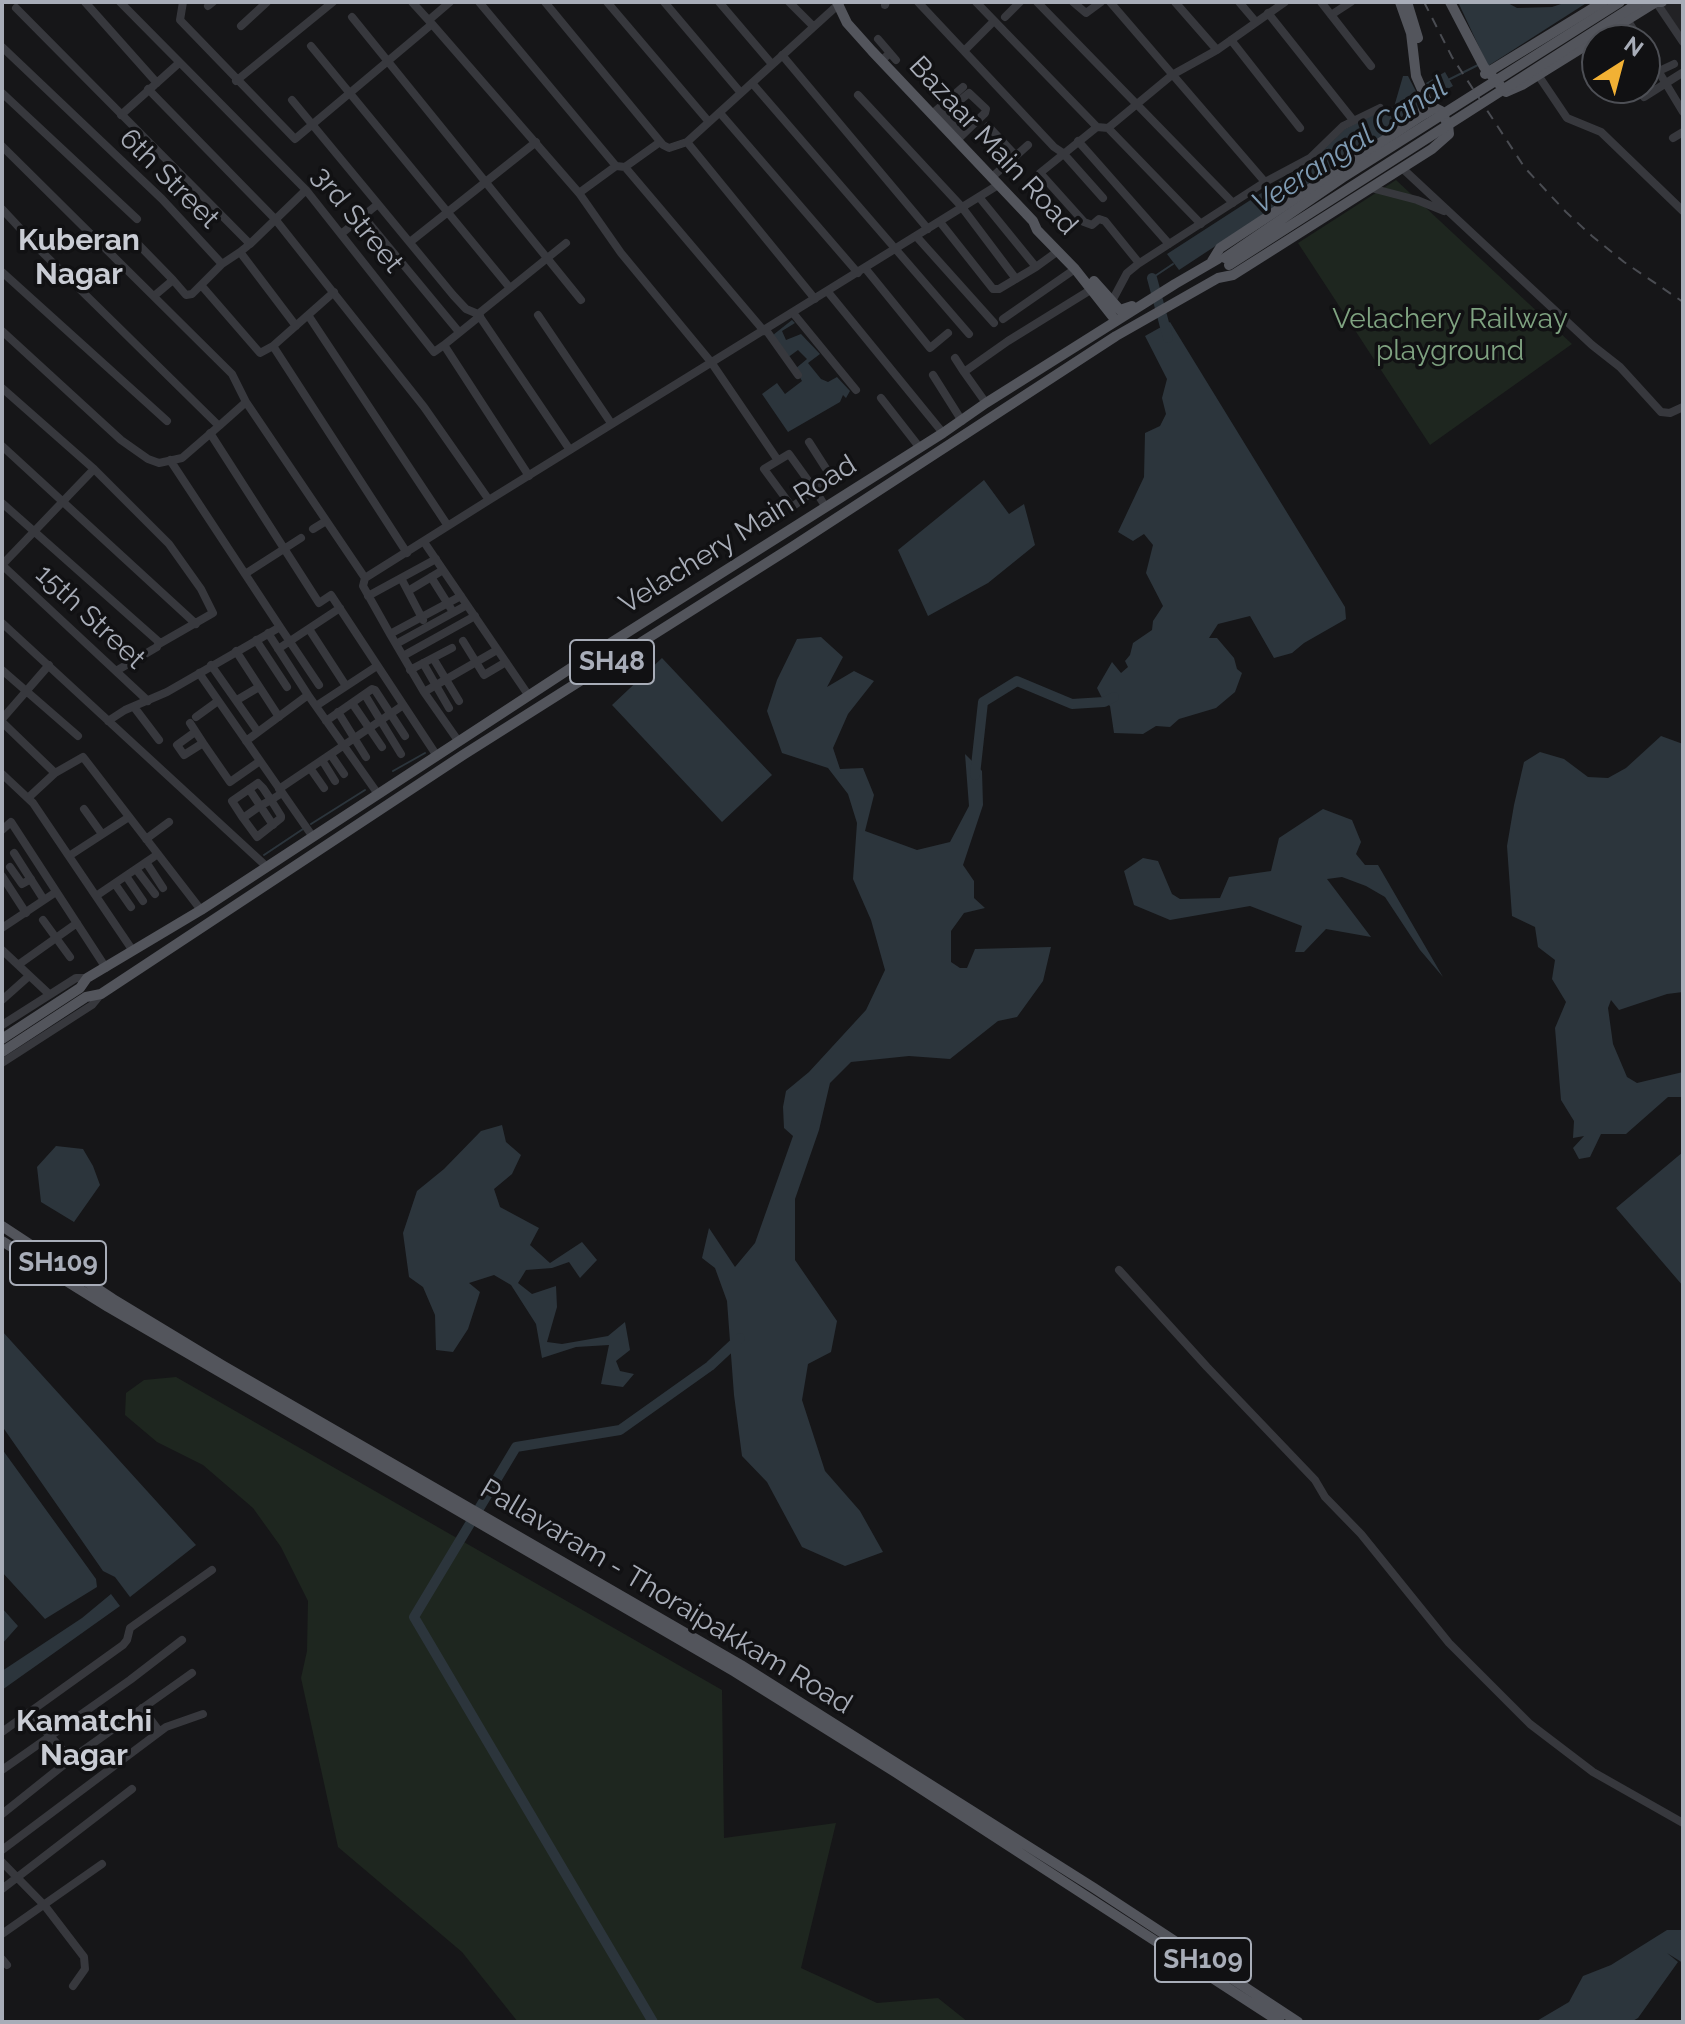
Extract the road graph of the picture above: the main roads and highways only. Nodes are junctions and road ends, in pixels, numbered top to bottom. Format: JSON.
{"nodes":[{"id":1,"x":1400,"y":2,"type":"edge"},
{"id":2,"x":1407,"y":2,"type":"edge"},
{"id":3,"x":1444,"y":2,"type":"edge"},
{"id":4,"x":1450,"y":2,"type":"edge"},
{"id":5,"x":1603,"y":2,"type":"edge"},
{"id":6,"x":1620,"y":2,"type":"edge"},
{"id":7,"x":1640,"y":2,"type":"edge"},
{"id":8,"x":838,"y":3,"type":"edge"},
{"id":9,"x":1660,"y":3,"type":"edge"},
{"id":10,"x":1630,"y":24,"type":"edge"},
{"id":11,"x":1581,"y":54,"type":"edge"},
{"id":12,"x":1475,"y":56,"type":"junction"},
{"id":13,"x":1484,"y":71,"type":"junction"},
{"id":14,"x":1540,"y":77,"type":"junction"},
{"id":15,"x":1424,"y":87,"type":"junction"},
{"id":16,"x":1430,"y":100,"type":"junction"},
{"id":17,"x":1441,"y":111,"type":"junction"},
{"id":18,"x":1418,"y":118,"type":"junction"},
{"id":19,"x":1033,"y":221,"type":"junction"},
{"id":20,"x":1212,"y":261,"type":"junction"},
{"id":21,"x":1227,"y":261,"type":"junction"},
{"id":22,"x":1218,"y":278,"type":"junction"},
{"id":23,"x":1133,"y":311,"type":"junction"},
{"id":24,"x":1116,"y":321,"type":"junction"},
{"id":25,"x":767,"y":544,"type":"junction"},
{"id":26,"x":775,"y":558,"type":"junction"},
{"id":27,"x":179,"y":923,"type":"junction"},
{"id":28,"x":188,"y":937,"type":"junction"},
{"id":29,"x":59,"y":1009,"type":"junction"},
{"id":30,"x":2,"y":1039,"type":"edge"},
{"id":31,"x":2,"y":1052,"type":"edge"},
{"id":32,"x":2,"y":1226,"type":"edge"},
{"id":33,"x":2,"y":1241,"type":"edge"},
{"id":34,"x":115,"y":1306,"type":"junction"},
{"id":35,"x":1105,"y":1902,"type":"junction"},
{"id":36,"x":1280,"y":2022,"type":"edge"},
{"id":37,"x":1298,"y":2022,"type":"edge"}],
"edges":[{"from":1,"to":15,"type":"main road"},
{"from":2,"to":15,"type":"main road"},
{"from":3,"to":12,"type":"main road"},
{"from":4,"to":12,"type":"main road"},
{"from":5,"to":13,"type":"main road"},
{"from":6,"to":21,"type":"main road","number":"SH48","bridge":true},
{"from":7,"to":21,"type":"main road","number":"SH48","bridge":true},
{"from":8,"to":19,"type":"main road","name":"Bazaar Main Road"},
{"from":9,"to":10,"type":"main road"},
{"from":9,"to":14,"type":"main road"},
{"from":11,"to":14,"type":"main road"},
{"from":12,"to":13,"type":"main road"},
{"from":13,"to":14,"type":"main road"},
{"from":15,"to":16,"type":"main road"},
{"from":16,"to":17,"type":"main road"},
{"from":16,"to":18,"type":"main road"},
{"from":17,"to":18,"type":"main road"},
{"from":17,"to":22,"type":"main road","name":"Velachery Main Road"},
{"from":18,"to":20,"type":"main road"},
{"from":19,"to":23,"type":"main road"},
{"from":19,"to":24,"type":"main road","name":"Bazaar Main Road"},
{"from":20,"to":21,"type":"main road","number":"SH48"},
{"from":20,"to":23,"type":"main road","name":"Velachery Main Road","number":"SH48"},
{"from":21,"to":22,"type":"main road","number":"SH48"},
{"from":22,"to":26,"type":"main road","name":"Velachery Main Road","number":"SH48"},
{"from":23,"to":24,"type":"main road","name":"Velachery Main Road","number":"SH48"},
{"from":24,"to":25,"type":"main road","name":"Velachery Main Road","number":"SH48"},
{"from":25,"to":26,"type":"main road"},
{"from":25,"to":27,"type":"main road","name":"Velachery Main Road","number":"SH48"},
{"from":26,"to":28,"type":"main road","name":"Velachery Main Road","number":"SH48"},
{"from":27,"to":28,"type":"main road"},
{"from":27,"to":29,"type":"main road","name":"Velachery Main Road","number":"SH48"},
{"from":28,"to":29,"type":"main road","name":"Velachery Main Road","number":"SH48"},
{"from":29,"to":30,"type":"main road","number":"SH48"},
{"from":29,"to":31,"type":"main road","number":"SH48"},
{"from":32,"to":34,"type":"main road","name":"Pallavaram - Thoraipakkam Road","number":"SH109"},
{"from":33,"to":34,"type":"main road","name":"Pallavaram - Thoraipakkam Road","number":"SH109"},
{"from":34,"to":35,"type":"main road","name":"Pallavaram - Thoraipakkam Road","number":"SH109"},
{"from":35,"to":36,"type":"main road","name":"Pallavaram - Thoraipakkam Road","number":"SH109"},
{"from":35,"to":37,"type":"main road","name":"Pallavaram - Thoraipakkam Road","number":"SH109"}]}
